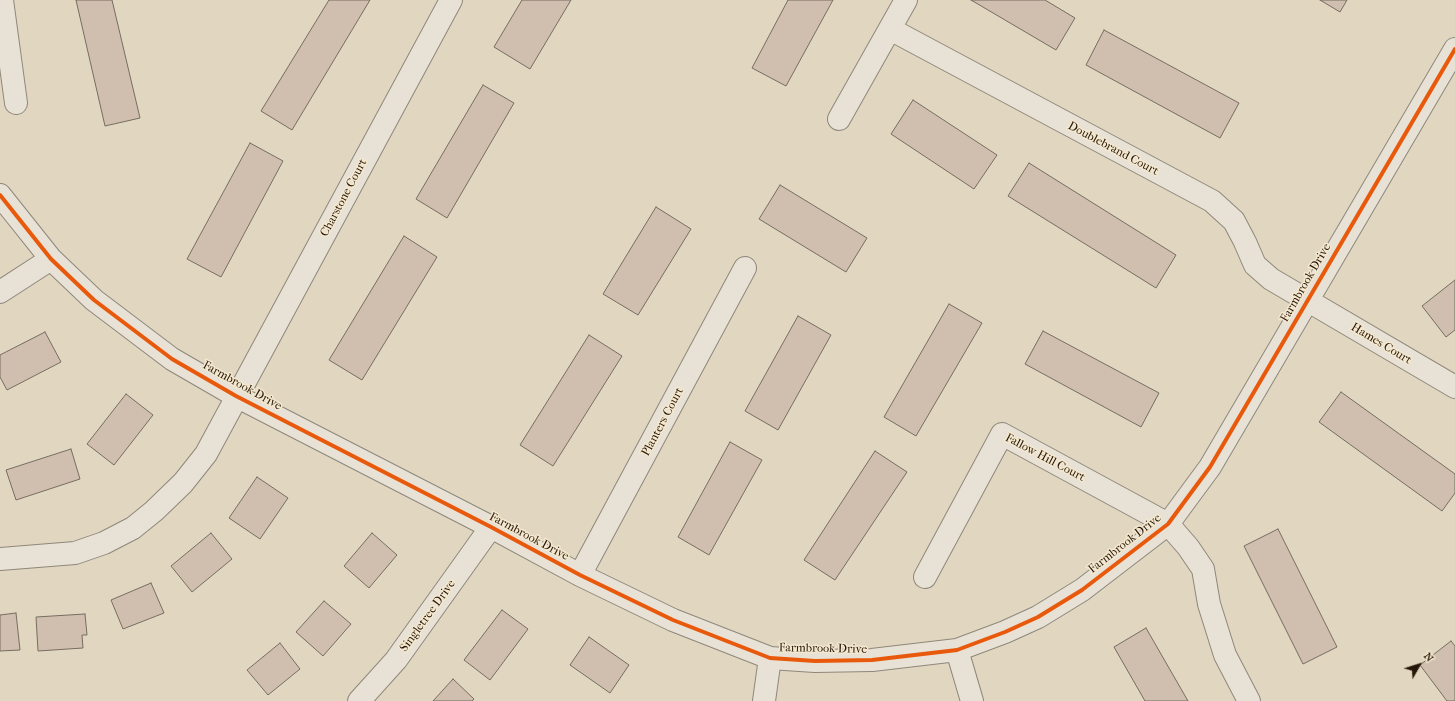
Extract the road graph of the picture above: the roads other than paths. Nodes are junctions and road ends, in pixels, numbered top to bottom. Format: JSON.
{"nodes":[{"id":1,"x":2,"y":0,"type":"edge"},
{"id":2,"x":451,"y":0,"type":"edge"},
{"id":3,"x":906,"y":0,"type":"edge"},
{"id":4,"x":890,"y":30,"type":"junction"},
{"id":5,"x":1455,"y":49,"type":"edge"},
{"id":6,"x":16,"y":103,"type":"dead end"},
{"id":7,"x":839,"y":119,"type":"dead end"},
{"id":8,"x":0,"y":195,"type":"edge"},
{"id":9,"x":52,"y":259,"type":"junction"},
{"id":10,"x":745,"y":268,"type":"dead end"},
{"id":11,"x":0,"y":292,"type":"edge"},
{"id":12,"x":1308,"y":300,"type":"junction"},
{"id":13,"x":1455,"y":387,"type":"edge"},
{"id":14,"x":236,"y":396,"type":"junction"},
{"id":15,"x":1168,"y":524,"type":"junction"},
{"id":16,"x":491,"y":527,"type":"junction"},
{"id":17,"x":0,"y":559,"type":"edge"},
{"id":18,"x":580,"y":575,"type":"junction"},
{"id":19,"x":925,"y":577,"type":"dead end"},
{"id":20,"x":956,"y":650,"type":"junction"},
{"id":21,"x":770,"y":658,"type":"junction"},
{"id":22,"x":359,"y":701,"type":"edge"},
{"id":23,"x":764,"y":701,"type":"edge"},
{"id":24,"x":972,"y":701,"type":"edge"},
{"id":25,"x":1249,"y":701,"type":"edge"}],
"edges":[{"from":1,"to":6,"type":"street"},
{"from":2,"to":14,"type":"street","name":"Charstone Court"},
{"from":3,"to":4,"type":"street"},
{"from":4,"to":7,"type":"street"},
{"from":4,"to":12,"type":"street","name":"Doublebrand Court"},
{"from":5,"to":12,"type":"street","name":"Farmbrook Drive"},
{"from":8,"to":9,"type":"street","name":"Farmbrook Drive"},
{"from":9,"to":11,"type":"street"},
{"from":9,"to":14,"type":"street","name":"Farmbrook Drive"},
{"from":10,"to":18,"type":"street","name":"Planters Court"},
{"from":12,"to":13,"type":"street","name":"Hames Court"},
{"from":12,"to":15,"type":"street","name":"Farmbrook Drive"},
{"from":14,"to":16,"type":"street","name":"Farmbrook Drive"},
{"from":14,"to":17,"type":"street","name":"Charstone Court"},
{"from":15,"to":19,"type":"street","name":"Fallow Hill Court"},
{"from":15,"to":20,"type":"street","name":"Farmbrook Drive"},
{"from":15,"to":25,"type":"street"},
{"from":16,"to":18,"type":"street","name":"Farmbrook Drive"},
{"from":16,"to":22,"type":"street","name":"Singletree Drive"},
{"from":18,"to":21,"type":"street","name":"Farmbrook Drive"},
{"from":20,"to":21,"type":"street","name":"Farmbrook Drive"},
{"from":20,"to":24,"type":"street"},
{"from":21,"to":23,"type":"street"}]}
